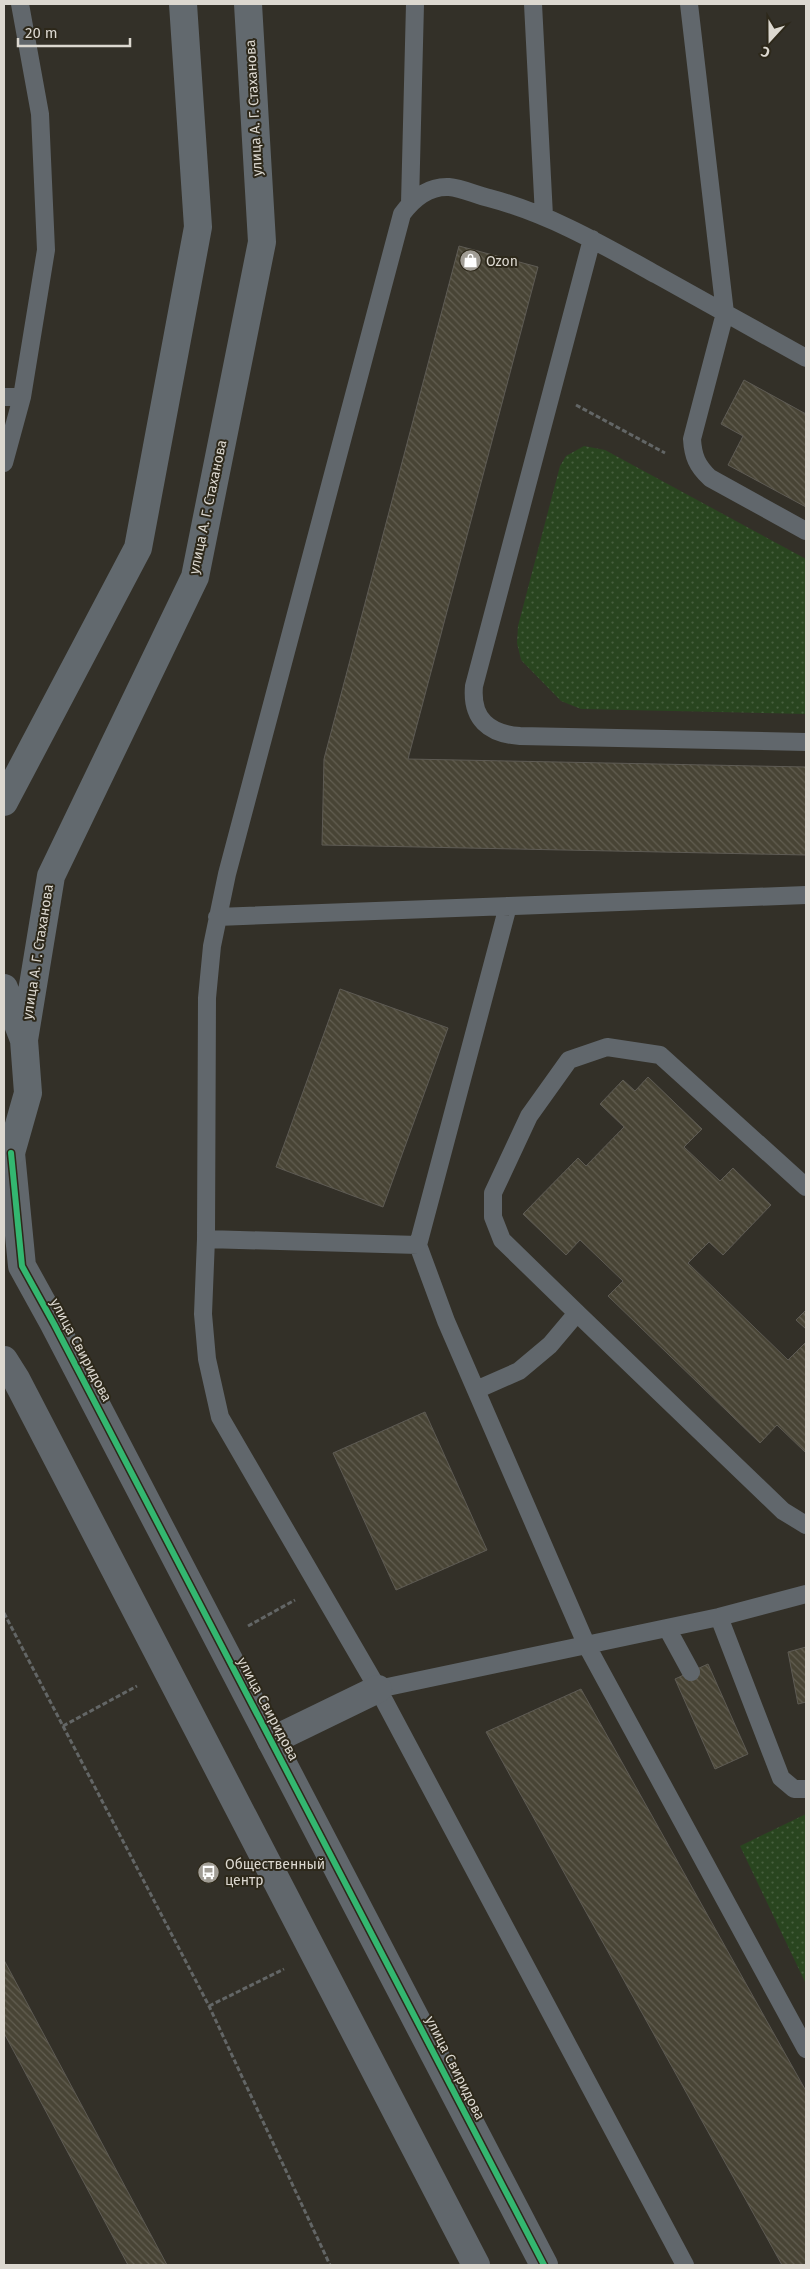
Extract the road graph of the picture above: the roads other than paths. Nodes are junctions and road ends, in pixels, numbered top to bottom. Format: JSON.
{"nodes":[{"id":1,"x":20,"y":4,"type":"edge"},
{"id":2,"x":183,"y":4,"type":"edge"},
{"id":3,"x":248,"y":4,"type":"edge"},
{"id":4,"x":414,"y":4,"type":"edge"},
{"id":5,"x":533,"y":4,"type":"edge"},
{"id":6,"x":689,"y":4,"type":"edge"},
{"id":7,"x":410,"y":203,"type":"junction"},
{"id":8,"x":544,"y":216,"type":"junction"},
{"id":9,"x":592,"y":239,"type":"junction"},
{"id":10,"x":725,"y":314,"type":"junction"},
{"id":11,"x":806,"y":358,"type":"edge"},
{"id":12,"x":4,"y":397,"type":"edge"},
{"id":13,"x":22,"y":397,"type":"junction"},
{"id":14,"x":4,"y":464,"type":"edge"},
{"id":15,"x":806,"y":530,"type":"edge"},
{"id":16,"x":806,"y":742,"type":"edge"},
{"id":17,"x":4,"y":802,"type":"edge"},
{"id":18,"x":806,"y":895,"type":"edge"},
{"id":19,"x":508,"y":906,"type":"junction"},
{"id":20,"x":217,"y":917,"type":"junction"},
{"id":21,"x":4,"y":988,"type":"edge"},
{"id":22,"x":24,"y":1040,"type":"junction"},
{"id":23,"x":7,"y":1156,"type":"edge"},
{"id":24,"x":806,"y":1187,"type":"edge"},
{"id":25,"x":206,"y":1239,"type":"junction"},
{"id":26,"x":418,"y":1246,"type":"junction"},
{"id":27,"x":577,"y":1313,"type":"junction"},
{"id":28,"x":4,"y":1360,"type":"edge"},
{"id":29,"x":476,"y":1390,"type":"junction"},
{"id":30,"x":806,"y":1525,"type":"edge"},
{"id":31,"x":806,"y":1594,"type":"edge"},
{"id":32,"x":719,"y":1617,"type":"junction"},
{"id":33,"x":667,"y":1628,"type":"junction"},
{"id":34,"x":587,"y":1646,"type":"junction"},
{"id":35,"x":691,"y":1672,"type":"dead end"},
{"id":36,"x":378,"y":1689,"type":"junction"},
{"id":37,"x":271,"y":1741,"type":"junction"},
{"id":38,"x":806,"y":1789,"type":"edge"},
{"id":39,"x":806,"y":2049,"type":"edge"},
{"id":40,"x":476,"y":2265,"type":"edge"},
{"id":41,"x":544,"y":2265,"type":"edge"},
{"id":42,"x":685,"y":2265,"type":"edge"}],
"edges":[{"from":1,"to":13,"type":"lane"},
{"from":2,"to":17,"type":"main road"},
{"from":3,"to":22,"type":"main road","name":"улица А. Г. Стаханова"},
{"from":4,"to":7,"type":"lane"},
{"from":5,"to":8,"type":"lane"},
{"from":6,"to":10,"type":"lane"},
{"from":7,"to":8,"type":"lane"},
{"from":7,"to":20,"type":"lane"},
{"from":8,"to":9,"type":"lane"},
{"from":9,"to":10,"type":"lane"},
{"from":9,"to":16,"type":"lane"},
{"from":10,"to":11,"type":"lane"},
{"from":10,"to":15,"type":"lane"},
{"from":12,"to":13,"type":"lane"},
{"from":13,"to":14,"type":"lane"},
{"from":18,"to":19,"type":"lane"},
{"from":19,"to":20,"type":"lane"},
{"from":19,"to":26,"type":"lane"},
{"from":20,"to":25,"type":"lane"},
{"from":21,"to":22,"type":"main road"},
{"from":22,"to":23,"type":"main road"},
{"from":23,"to":37,"type":"street","name":"улица Свиридова"},
{"from":24,"to":27,"type":"lane"},
{"from":25,"to":26,"type":"lane"},
{"from":25,"to":36,"type":"lane"},
{"from":26,"to":29,"type":"lane"},
{"from":27,"to":29,"type":"lane"},
{"from":27,"to":30,"type":"lane"},
{"from":28,"to":40,"type":"street"},
{"from":29,"to":34,"type":"lane"},
{"from":31,"to":32,"type":"lane"},
{"from":32,"to":33,"type":"lane"},
{"from":32,"to":38,"type":"lane"},
{"from":33,"to":34,"type":"lane"},
{"from":33,"to":35,"type":"lane"},
{"from":34,"to":36,"type":"lane"},
{"from":34,"to":39,"type":"lane"},
{"from":36,"to":37,"type":"street"},
{"from":36,"to":42,"type":"lane"},
{"from":37,"to":41,"type":"street","name":"улица Свиридова"}]}
